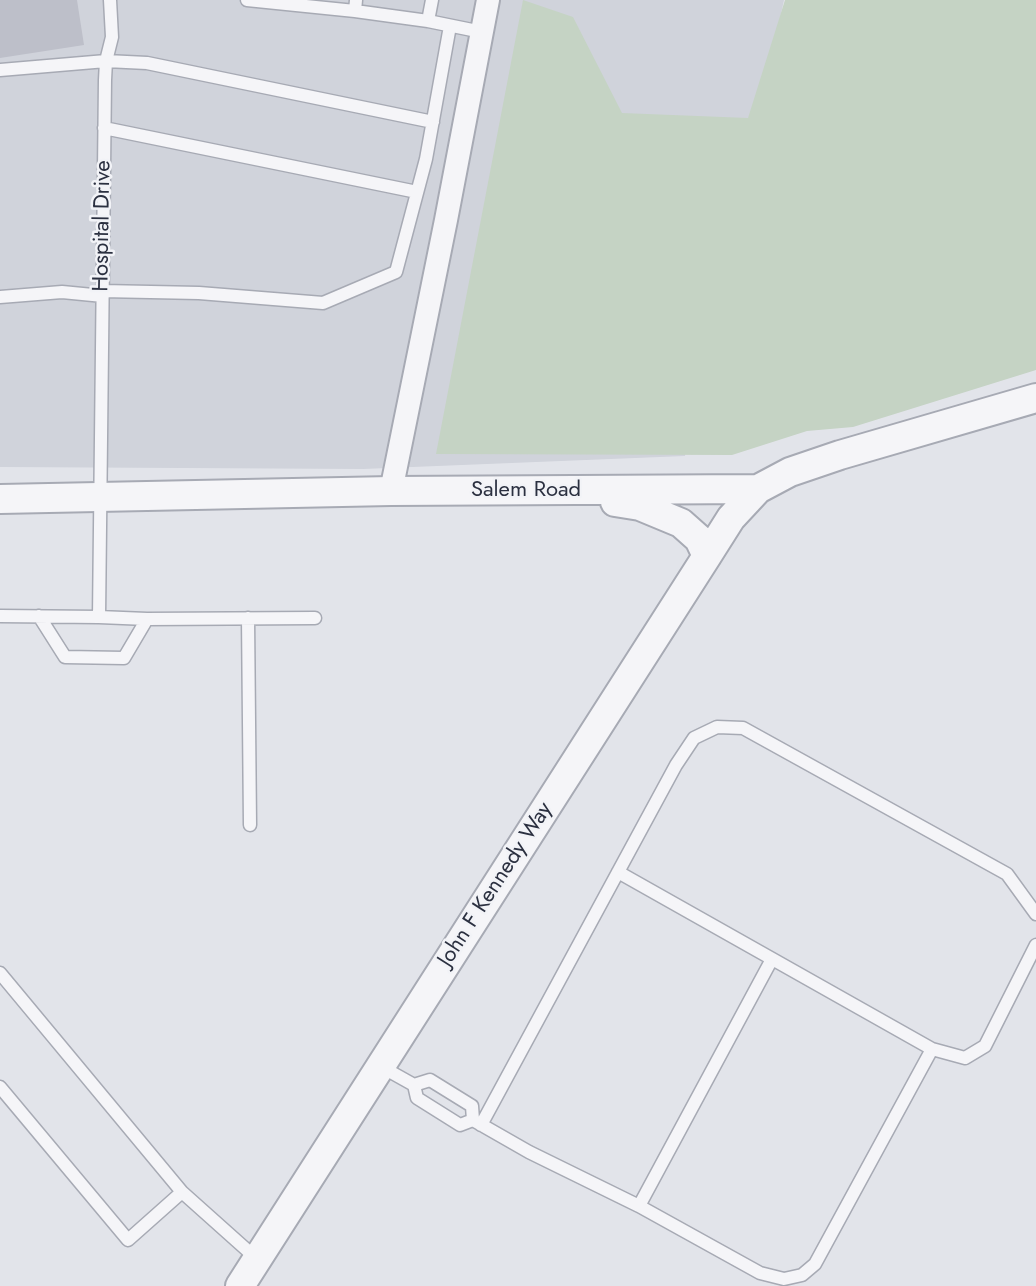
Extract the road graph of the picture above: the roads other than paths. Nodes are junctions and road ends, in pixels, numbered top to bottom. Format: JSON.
{"nodes":[{"id":1,"x":110,"y":0,"type":"edge"},
{"id":2,"x":247,"y":0,"type":"edge"},
{"id":3,"x":432,"y":0,"type":"edge"},
{"id":4,"x":488,"y":0,"type":"edge"},
{"id":5,"x":356,"y":5,"type":"edge"},
{"id":6,"x":428,"y":21,"type":"junction"},
{"id":7,"x":450,"y":26,"type":"junction"},
{"id":8,"x":482,"y":32,"type":"junction"},
{"id":9,"x":106,"y":61,"type":"junction"},
{"id":10,"x":0,"y":70,"type":"edge"},
{"id":11,"x":433,"y":122,"type":"junction"},
{"id":12,"x":104,"y":128,"type":"junction"},
{"id":13,"x":417,"y":192,"type":"junction"},
{"id":14,"x":102,"y":293,"type":"junction"},
{"id":15,"x":0,"y":297,"type":"edge"},
{"id":16,"x":1036,"y":398,"type":"edge"},
{"id":17,"x":758,"y":489,"type":"junction"},
{"id":18,"x":391,"y":491,"type":"junction"},
{"id":19,"x":545,"y":491,"type":"junction"},
{"id":20,"x":100,"y":497,"type":"junction"},
{"id":21,"x":0,"y":499,"type":"edge"},
{"id":22,"x":706,"y":556,"type":"junction"},
{"id":23,"x":0,"y":616,"type":"edge"},
{"id":24,"x":39,"y":616,"type":"junction"},
{"id":25,"x":99,"y":617,"type":"junction"},
{"id":26,"x":248,"y":618,"type":"junction"},
{"id":27,"x":315,"y":618,"type":"dead end"},
{"id":28,"x":147,"y":619,"type":"junction"},
{"id":29,"x":250,"y":825,"type":"dead end"},
{"id":30,"x":618,"y":872,"type":"junction"},
{"id":31,"x":1036,"y":914,"type":"edge"},
{"id":32,"x":1036,"y":945,"type":"edge"},
{"id":33,"x":772,"y":959,"type":"junction"},
{"id":34,"x":0,"y":973,"type":"edge"},
{"id":35,"x":932,"y":1049,"type":"junction"},
{"id":36,"x":380,"y":1066,"type":"junction"},
{"id":37,"x":414,"y":1085,"type":"junction"},
{"id":38,"x":0,"y":1087,"type":"edge"},
{"id":39,"x":477,"y":1122,"type":"junction"},
{"id":40,"x":182,"y":1192,"type":"junction"},
{"id":41,"x":639,"y":1206,"type":"junction"},
{"id":42,"x":257,"y":1259,"type":"junction"},
{"id":43,"x":240,"y":1286,"type":"edge"}],
"edges":[{"from":1,"to":9,"type":"lane","name":"Hospital Drive"},
{"from":2,"to":5,"type":"lane"},
{"from":3,"to":6,"type":"lane"},
{"from":4,"to":8,"type":"street"},
{"from":5,"to":6,"type":"lane"},
{"from":6,"to":7,"type":"lane"},
{"from":7,"to":8,"type":"lane"},
{"from":7,"to":11,"type":"lane"},
{"from":8,"to":18,"type":"street"},
{"from":9,"to":10,"type":"lane"},
{"from":9,"to":11,"type":"lane"},
{"from":9,"to":12,"type":"lane","name":"Hospital Drive"},
{"from":11,"to":13,"type":"lane"},
{"from":12,"to":13,"type":"lane"},
{"from":12,"to":14,"type":"lane","name":"Hospital Drive"},
{"from":13,"to":14,"type":"lane"},
{"from":14,"to":15,"type":"lane"},
{"from":14,"to":20,"type":"lane","name":"Hospital Drive"},
{"from":16,"to":17,"type":"street","name":"Salem Road"},
{"from":17,"to":19,"type":"street","name":"Salem Road"},
{"from":17,"to":22,"type":"street","name":"John F Kennedy Way"},
{"from":18,"to":19,"type":"street","name":"Salem Road"},
{"from":18,"to":20,"type":"street","name":"Salem Road"},
{"from":19,"to":22,"type":"street"},
{"from":20,"to":21,"type":"street","name":"Salem Road"},
{"from":20,"to":25,"type":"lane","name":"Hospital Drive"},
{"from":22,"to":36,"type":"street","name":"John F Kennedy Way"},
{"from":23,"to":24,"type":"lane"},
{"from":24,"to":25,"type":"lane"},
{"from":24,"to":28,"type":"lane"},
{"from":25,"to":28,"type":"lane"},
{"from":26,"to":27,"type":"lane"},
{"from":26,"to":28,"type":"lane"},
{"from":26,"to":29,"type":"lane"},
{"from":30,"to":31,"type":"lane"},
{"from":30,"to":33,"type":"lane"},
{"from":30,"to":39,"type":"lane"},
{"from":32,"to":35,"type":"lane"},
{"from":33,"to":35,"type":"lane"},
{"from":33,"to":41,"type":"lane"},
{"from":34,"to":40,"type":"lane"},
{"from":35,"to":41,"type":"lane"},
{"from":36,"to":37,"type":"lane"},
{"from":36,"to":42,"type":"street","name":"John F Kennedy Way"},
{"from":37,"to":39,"type":"lane"},
{"from":37,"to":39,"type":"lane"},
{"from":38,"to":40,"type":"lane"},
{"from":39,"to":41,"type":"lane"},
{"from":40,"to":42,"type":"lane"},
{"from":42,"to":43,"type":"street","name":"John F Kennedy Way"}]}
